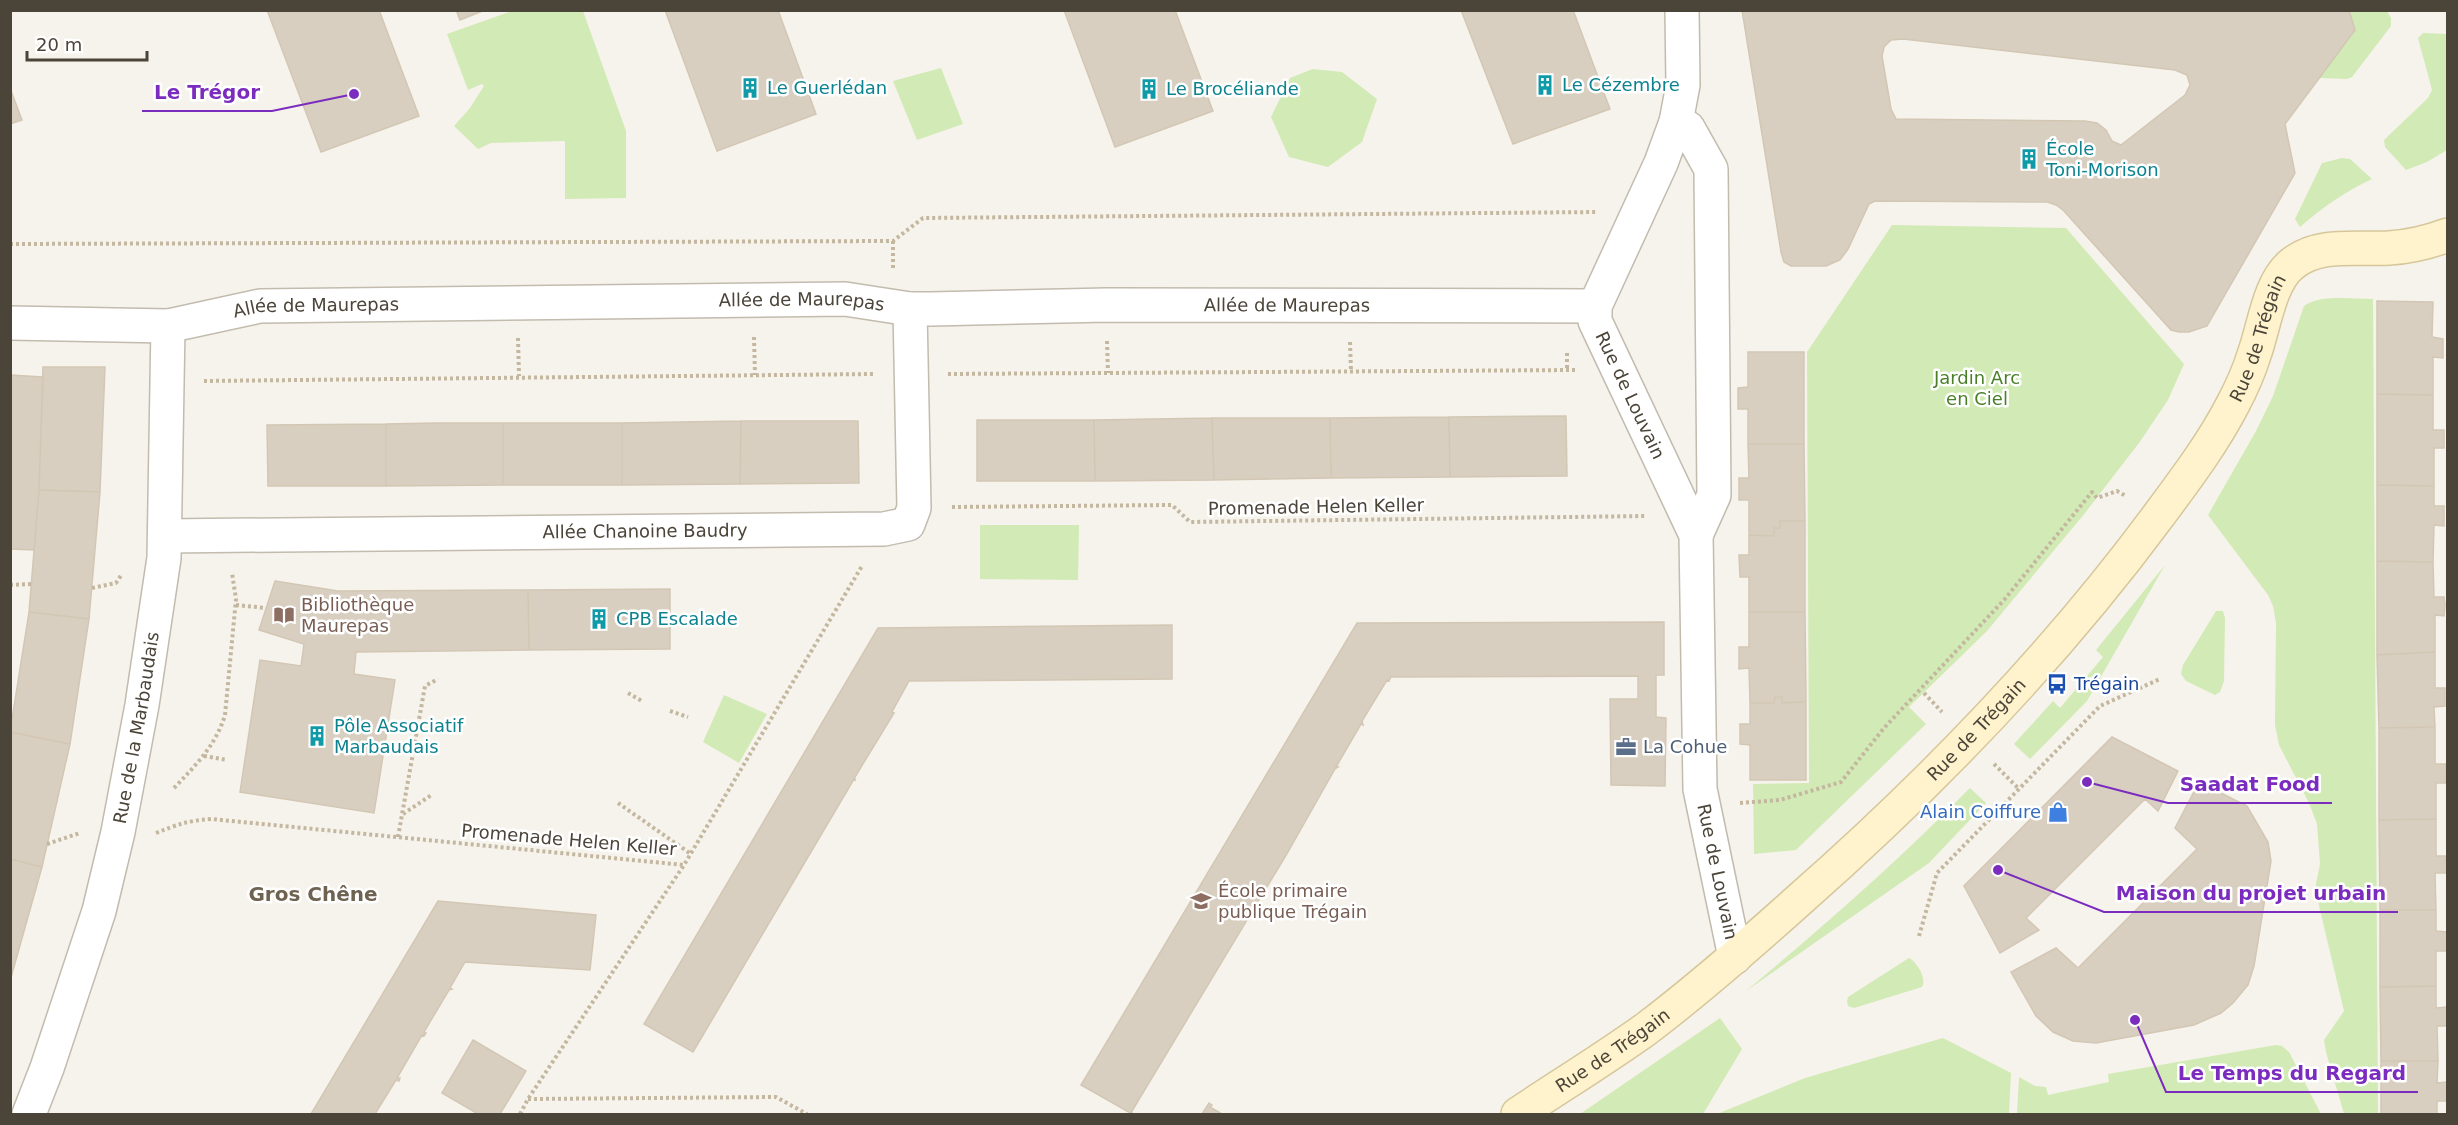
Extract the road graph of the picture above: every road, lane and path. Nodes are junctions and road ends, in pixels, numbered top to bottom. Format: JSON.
{"nodes":[{"id":1,"x":1682,"y":10,"type":"edge"},
{"id":2,"x":1676,"y":122,"type":"junction"},
{"id":3,"x":1638,"y":212,"type":"junction"},
{"id":4,"x":2448,"y":235,"type":"edge"},
{"id":5,"x":10,"y":244,"type":"edge"},
{"id":6,"x":1595,"y":306,"type":"junction"},
{"id":7,"x":910,"y":309,"type":"junction"},
{"id":8,"x":10,"y":322,"type":"edge"},
{"id":9,"x":168,"y":326,"type":"junction"},
{"id":10,"x":1619,"y":370,"type":"junction"},
{"id":11,"x":912,"y":374,"type":"junction"},
{"id":12,"x":192,"y":381,"type":"dead end"},
{"id":13,"x":914,"y":508,"type":"junction"},
{"id":14,"x":2160,"y":515,"type":"junction"},
{"id":15,"x":1692,"y":525,"type":"junction"},
{"id":16,"x":884,"y":529,"type":"junction"},
{"id":17,"x":224,"y":535,"type":"junction"},
{"id":18,"x":165,"y":536,"type":"junction"},
{"id":19,"x":32,"y":584,"type":"dead end"},
{"id":20,"x":10,"y":585,"type":"edge"},
{"id":21,"x":236,"y":605,"type":"junction"},
{"id":22,"x":266,"y":608,"type":"dead end"},
{"id":23,"x":438,"y":679,"type":"dead end"},
{"id":24,"x":2160,"y":679,"type":"dead end"},
{"id":25,"x":628,"y":693,"type":"dead end"},
{"id":26,"x":642,"y":701,"type":"dead end"},
{"id":27,"x":670,"y":711,"type":"dead end"},
{"id":28,"x":688,"y":717,"type":"dead end"},
{"id":29,"x":204,"y":756,"type":"junction"},
{"id":30,"x":227,"y":760,"type":"dead end"},
{"id":31,"x":1994,"y":764,"type":"dead end"},
{"id":32,"x":174,"y":788,"type":"dead end"},
{"id":33,"x":2019,"y":789,"type":"junction"},
{"id":34,"x":433,"y":794,"type":"dead end"},
{"id":35,"x":618,"y":803,"type":"dead end"},
{"id":36,"x":1703,"y":806,"type":"junction"},
{"id":37,"x":402,"y":815,"type":"junction"},
{"id":38,"x":86,"y":832,"type":"dead end"},
{"id":39,"x":147,"y":837,"type":"dead end"},
{"id":40,"x":398,"y":837,"type":"junction"},
{"id":41,"x":47,"y":844,"type":"dead end"},
{"id":42,"x":691,"y":854,"type":"junction"},
{"id":43,"x":684,"y":865,"type":"junction"},
{"id":44,"x":1919,"y":936,"type":"dead end"},
{"id":45,"x":1735,"y":957,"type":"junction"},
{"id":46,"x":528,"y":1099,"type":"junction"},
{"id":47,"x":29,"y":1114,"type":"edge"},
{"id":48,"x":520,"y":1114,"type":"edge"},
{"id":49,"x":807,"y":1114,"type":"edge"},
{"id":50,"x":1518,"y":1114,"type":"edge"}],
"edges":[{"from":1,"to":2,"type":"street"},
{"from":2,"to":3,"type":"street"},
{"from":2,"to":15,"type":"street","name":"Rue de Louvain"},
{"from":3,"to":5,"type":"path"},
{"from":3,"to":6,"type":"street"},
{"from":4,"to":14,"type":"street","name":"Rue de Trégain"},
{"from":6,"to":7,"type":"street","name":"Allée de Maurepas"},
{"from":6,"to":10,"type":"street","name":"Rue de Louvain"},
{"from":7,"to":9,"type":"street","name":"Allée de Maurepas"},
{"from":7,"to":11,"type":"street"},
{"from":8,"to":9,"type":"street","name":"Allée de Maurepas"},
{"from":9,"to":18,"type":"street","name":"Rue de la Marbaudais"},
{"from":10,"to":11,"type":"path"},
{"from":10,"to":15,"type":"street","name":"Rue de Louvain"},
{"from":11,"to":12,"type":"path"},
{"from":11,"to":13,"type":"street"},
{"from":13,"to":15,"type":"path","name":"Promenade Helen Keller"},
{"from":13,"to":16,"type":"street","name":"Allée Chanoine Baudry"},
{"from":14,"to":36,"type":"path"},
{"from":14,"to":45,"type":"street","name":"Rue de Trégain"},
{"from":15,"to":36,"type":"street","name":"Rue de Louvain"},
{"from":16,"to":17,"type":"street","name":"Allée Chanoine Baudry"},
{"from":16,"to":42,"type":"path","name":"Promenade Helen Keller"},
{"from":17,"to":18,"type":"street","name":"Allée Chanoine Baudry"},
{"from":17,"to":21,"type":"path"},
{"from":18,"to":47,"type":"street","name":"Rue de la Marbaudais"},
{"from":19,"to":20,"type":"path"},
{"from":21,"to":22,"type":"path"},
{"from":21,"to":29,"type":"path"},
{"from":23,"to":37,"type":"path"},
{"from":24,"to":33,"type":"path"},
{"from":25,"to":26,"type":"path"},
{"from":27,"to":28,"type":"path"},
{"from":29,"to":30,"type":"path"},
{"from":29,"to":32,"type":"path"},
{"from":31,"to":33,"type":"path"},
{"from":33,"to":44,"type":"path"},
{"from":34,"to":37,"type":"path"},
{"from":35,"to":42,"type":"path"},
{"from":36,"to":45,"type":"street","name":"Rue de Louvain"},
{"from":37,"to":40,"type":"path"},
{"from":38,"to":41,"type":"path"},
{"from":39,"to":40,"type":"path","name":"Promenade Helen Keller"},
{"from":40,"to":43,"type":"path","name":"Promenade Helen Keller"},
{"from":42,"to":43,"type":"path","name":"Promenade Helen Keller"},
{"from":43,"to":46,"type":"path"},
{"from":45,"to":50,"type":"street","name":"Rue de Trégain"},
{"from":46,"to":48,"type":"path"},
{"from":46,"to":49,"type":"path"}]}
